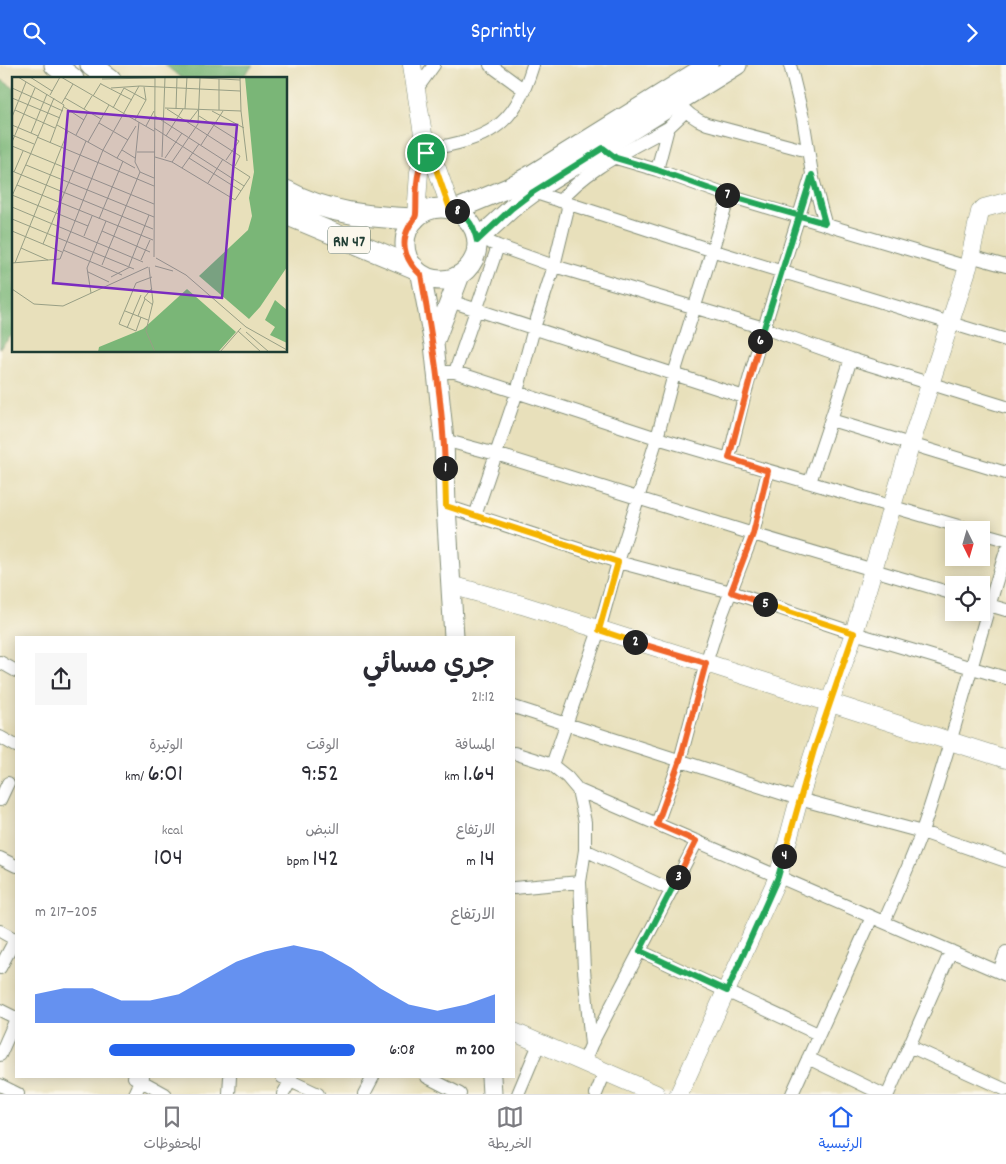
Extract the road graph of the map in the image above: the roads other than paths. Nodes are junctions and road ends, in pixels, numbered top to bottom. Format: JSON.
{"nodes":[{"id":1,"x":55,"y":65,"type":"edge"},
{"id":2,"x":91,"y":65,"type":"edge"},
{"id":3,"x":412,"y":65,"type":"edge"},
{"id":4,"x":434,"y":65,"type":"edge"},
{"id":5,"x":490,"y":65,"type":"edge"},
{"id":6,"x":708,"y":65,"type":"edge"},
{"id":7,"x":737,"y":65,"type":"edge"},
{"id":8,"x":790,"y":65,"type":"edge"},
{"id":9,"x":529,"y":67,"type":"edge"},
{"id":10,"x":70,"y":77,"type":"edge"},
{"id":11,"x":107,"y":77,"type":"edge"},
{"id":12,"x":523,"y":89,"type":"junction"},
{"id":13,"x":416,"y":90,"type":"junction"},
{"id":14,"x":682,"y":107,"type":"junction"},
{"id":15,"x":668,"y":128,"type":"junction"},
{"id":16,"x":426,"y":151,"type":"junction"},
{"id":17,"x":808,"y":151,"type":"junction"},
{"id":18,"x":609,"y":153,"type":"junction"},
{"id":19,"x":657,"y":170,"type":"junction"},
{"id":20,"x":812,"y":175,"type":"junction"},
{"id":21,"x":288,"y":192,"type":"edge"},
{"id":22,"x":533,"y":192,"type":"junction"},
{"id":23,"x":729,"y":196,"type":"junction"},
{"id":24,"x":564,"y":202,"type":"junction"},
{"id":25,"x":1006,"y":202,"type":"edge"},
{"id":26,"x":453,"y":209,"type":"junction"},
{"id":27,"x":288,"y":215,"type":"edge"},
{"id":28,"x":799,"y":215,"type":"junction"},
{"id":29,"x":415,"y":218,"type":"junction"},
{"id":30,"x":825,"y":223,"type":"junction"},
{"id":31,"x":479,"y":239,"type":"junction"},
{"id":32,"x":498,"y":246,"type":"junction"},
{"id":33,"x":711,"y":250,"type":"junction"},
{"id":34,"x":969,"y":261,"type":"junction"},
{"id":35,"x":554,"y":266,"type":"junction"},
{"id":36,"x":1006,"y":266,"type":"edge"},
{"id":37,"x":417,"y":271,"type":"junction"},
{"id":38,"x":781,"y":271,"type":"junction"},
{"id":39,"x":460,"y":275,"type":"junction"},
{"id":40,"x":450,"y":301,"type":"junction"},
{"id":41,"x":694,"y":309,"type":"junction"},
{"id":42,"x":476,"y":310,"type":"junction"},
{"id":43,"x":948,"y":324,"type":"junction"},
{"id":44,"x":534,"y":328,"type":"junction"},
{"id":45,"x":764,"y":328,"type":"junction"},
{"id":46,"x":1006,"y":340,"type":"edge"},
{"id":47,"x":434,"y":344,"type":"junction"},
{"id":48,"x":851,"y":359,"type":"junction"},
{"id":49,"x":436,"y":372,"type":"junction"},
{"id":50,"x":455,"y":372,"type":"junction"},
{"id":51,"x":674,"y":374,"type":"junction"},
{"id":52,"x":930,"y":383,"type":"junction"},
{"id":53,"x":517,"y":392,"type":"junction"},
{"id":54,"x":744,"y":397,"type":"junction"},
{"id":55,"x":1006,"y":407,"type":"edge"},
{"id":56,"x":831,"y":420,"type":"junction"},
{"id":57,"x":657,"y":438,"type":"junction"},
{"id":58,"x":444,"y":440,"type":"junction"},
{"id":59,"x":911,"y":443,"type":"junction"},
{"id":60,"x":496,"y":454,"type":"junction"},
{"id":61,"x":729,"y":458,"type":"junction"},
{"id":62,"x":768,"y":471,"type":"junction"},
{"id":63,"x":1006,"y":473,"type":"edge"},
{"id":64,"x":810,"y":482,"type":"junction"},
{"id":65,"x":638,"y":497,"type":"junction"},
{"id":66,"x":446,"y":506,"type":"junction"},
{"id":67,"x":891,"y":507,"type":"junction"},
{"id":68,"x":475,"y":516,"type":"junction"},
{"id":69,"x":945,"y":522,"type":"edge"},
{"id":70,"x":753,"y":534,"type":"junction"},
{"id":71,"x":990,"y":536,"type":"edge"},
{"id":72,"x":1006,"y":540,"type":"edge"},
{"id":73,"x":1006,"y":551,"type":"edge"},
{"id":74,"x":618,"y":562,"type":"junction"},
{"id":75,"x":873,"y":569,"type":"junction"},
{"id":76,"x":451,"y":585,"type":"junction"},
{"id":77,"x":945,"y":591,"type":"edge"},
{"id":78,"x":990,"y":591,"type":"edge"},
{"id":79,"x":731,"y":592,"type":"junction"},
{"id":80,"x":990,"y":605,"type":"edge"},
{"id":81,"x":1006,"y":610,"type":"edge"},
{"id":82,"x":981,"y":621,"type":"edge"},
{"id":83,"x":599,"y":630,"type":"junction"},
{"id":84,"x":854,"y":633,"type":"junction"},
{"id":85,"x":454,"y":636,"type":"edge"},
{"id":86,"x":0,"y":662,"type":"edge"},
{"id":87,"x":706,"y":663,"type":"junction"},
{"id":88,"x":971,"y":666,"type":"junction"},
{"id":89,"x":15,"y":670,"type":"edge"},
{"id":90,"x":1006,"y":678,"type":"edge"},
{"id":91,"x":830,"y":701,"type":"junction"},
{"id":92,"x":515,"y":707,"type":"edge"},
{"id":93,"x":566,"y":723,"type":"junction"},
{"id":94,"x":0,"y":737,"type":"edge"},
{"id":95,"x":950,"y":742,"type":"junction"},
{"id":96,"x":15,"y":744,"type":"edge"},
{"id":97,"x":515,"y":753,"type":"edge"},
{"id":98,"x":1006,"y":759,"type":"edge"},
{"id":99,"x":680,"y":760,"type":"junction"},
{"id":100,"x":552,"y":765,"type":"junction"},
{"id":101,"x":8,"y":783,"type":"edge"},
{"id":102,"x":578,"y":790,"type":"junction"},
{"id":103,"x":799,"y":799,"type":"junction"},
{"id":104,"x":0,"y":800,"type":"edge"},
{"id":105,"x":657,"y":824,"type":"junction"},
{"id":106,"x":922,"y":833,"type":"junction"},
{"id":107,"x":696,"y":841,"type":"junction"},
{"id":108,"x":585,"y":850,"type":"junction"},
{"id":109,"x":0,"y":858,"type":"edge"},
{"id":110,"x":1006,"y":861,"type":"edge"},
{"id":111,"x":15,"y":866,"type":"edge"},
{"id":112,"x":778,"y":877,"type":"junction"},
{"id":113,"x":580,"y":882,"type":"junction"},
{"id":114,"x":515,"y":888,"type":"edge"},
{"id":115,"x":671,"y":890,"type":"junction"},
{"id":116,"x":872,"y":917,"type":"junction"},
{"id":117,"x":884,"y":922,"type":"junction"},
{"id":118,"x":0,"y":931,"type":"edge"},
{"id":119,"x":15,"y":938,"type":"edge"},
{"id":120,"x":15,"y":941,"type":"edge"},
{"id":121,"x":640,"y":951,"type":"junction"},
{"id":122,"x":951,"y":951,"type":"junction"},
{"id":123,"x":1006,"y":952,"type":"edge"},
{"id":124,"x":0,"y":968,"type":"edge"},
{"id":125,"x":1003,"y":974,"type":"edge"},
{"id":126,"x":727,"y":991,"type":"junction"},
{"id":127,"x":0,"y":1010,"type":"edge"},
{"id":128,"x":15,"y":1018,"type":"edge"},
{"id":129,"x":15,"y":1021,"type":"edge"},
{"id":130,"x":515,"y":1032,"type":"edge"},
{"id":131,"x":818,"y":1034,"type":"junction"},
{"id":132,"x":539,"y":1043,"type":"junction"},
{"id":133,"x":591,"y":1045,"type":"junction"},
{"id":134,"x":909,"y":1045,"type":"junction"},
{"id":135,"x":0,"y":1055,"type":"edge"},
{"id":136,"x":808,"y":1058,"type":"junction"},
{"id":137,"x":584,"y":1062,"type":"junction"},
{"id":138,"x":606,"y":1072,"type":"junction"},
{"id":139,"x":230,"y":1078,"type":"edge"},
{"id":140,"x":372,"y":1078,"type":"edge"},
{"id":141,"x":491,"y":1078,"type":"edge"},
{"id":142,"x":139,"y":1079,"type":"edge"},
{"id":143,"x":286,"y":1080,"type":"edge"},
{"id":144,"x":434,"y":1083,"type":"edge"},
{"id":145,"x":0,"y":1085,"type":"edge"},
{"id":146,"x":1006,"y":1092,"type":"edge"},
{"id":147,"x":18,"y":1094,"type":"edge"},
{"id":148,"x":135,"y":1094,"type":"edge"},
{"id":149,"x":165,"y":1094,"type":"edge"},
{"id":150,"x":229,"y":1094,"type":"edge"},
{"id":151,"x":283,"y":1094,"type":"edge"},
{"id":152,"x":318,"y":1094,"type":"edge"},
{"id":153,"x":364,"y":1094,"type":"edge"},
{"id":154,"x":460,"y":1094,"type":"edge"},
{"id":155,"x":492,"y":1094,"type":"edge"},
{"id":156,"x":518,"y":1094,"type":"edge"},
{"id":157,"x":596,"y":1094,"type":"edge"},
{"id":158,"x":656,"y":1094,"type":"edge"},
{"id":159,"x":679,"y":1094,"type":"edge"},
{"id":160,"x":792,"y":1094,"type":"edge"},
{"id":161,"x":882,"y":1094,"type":"edge"},
{"id":162,"x":888,"y":1094,"type":"edge"}],
"edges":[{"from":1,"to":10,"type":"highway"},
{"from":2,"to":11,"type":"highway"},
{"from":3,"to":13,"type":"street"},
{"from":4,"to":13,"type":"street"},
{"from":5,"to":12,"type":"street"},
{"from":6,"to":26,"type":"main road"},
{"from":7,"to":14,"type":"main road"},
{"from":8,"to":17,"type":"street"},
{"from":9,"to":12,"type":"street"},
{"from":12,"to":16,"type":"street"},
{"from":13,"to":16,"type":"street"},
{"from":14,"to":15,"type":"street"},
{"from":14,"to":17,"type":"street"},
{"from":14,"to":18,"type":"main road"},
{"from":15,"to":18,"type":"street"},
{"from":15,"to":19,"type":"street"},
{"from":16,"to":26,"type":"street"},
{"from":16,"to":29,"type":"street"},
{"from":17,"to":20,"type":"street"},
{"from":18,"to":19,"type":"street"},
{"from":18,"to":22,"type":"main road"},
{"from":18,"to":24,"type":"street"},
{"from":19,"to":23,"type":"street"},
{"from":20,"to":28,"type":"street"},
{"from":20,"to":30,"type":"street"},
{"from":21,"to":29,"type":"highway","number":"RN 47"},
{"from":22,"to":24,"type":"street"},
{"from":22,"to":31,"type":"main road"},
{"from":23,"to":28,"type":"street"},
{"from":23,"to":33,"type":"street"},
{"from":24,"to":33,"type":"street"},
{"from":24,"to":35,"type":"street"},
{"from":25,"to":34,"type":"street"},
{"from":26,"to":29,"type":"main road"},
{"from":26,"to":31,"type":"main road"},
{"from":27,"to":37,"type":"highway","number":"RN 47"},
{"from":28,"to":30,"type":"street"},
{"from":28,"to":38,"type":"street"},
{"from":29,"to":37,"type":"main road"},
{"from":30,"to":34,"type":"street"},
{"from":31,"to":32,"type":"street"},
{"from":31,"to":39,"type":"main road"},
{"from":32,"to":35,"type":"street"},
{"from":32,"to":42,"type":"street"},
{"from":33,"to":38,"type":"street"},
{"from":33,"to":41,"type":"street"},
{"from":34,"to":36,"type":"street"},
{"from":34,"to":43,"type":"street"},
{"from":35,"to":41,"type":"street"},
{"from":35,"to":44,"type":"street"},
{"from":37,"to":39,"type":"main road"},
{"from":37,"to":47,"type":"main road"},
{"from":38,"to":43,"type":"street"},
{"from":38,"to":45,"type":"street"},
{"from":39,"to":40,"type":"main road"},
{"from":40,"to":42,"type":"street"},
{"from":40,"to":47,"type":"main road"},
{"from":41,"to":45,"type":"street"},
{"from":41,"to":51,"type":"street"},
{"from":42,"to":44,"type":"street"},
{"from":42,"to":50,"type":"street"},
{"from":43,"to":46,"type":"street"},
{"from":43,"to":52,"type":"street"},
{"from":44,"to":51,"type":"street"},
{"from":44,"to":53,"type":"street"},
{"from":45,"to":48,"type":"street"},
{"from":45,"to":54,"type":"street"},
{"from":47,"to":49,"type":"main road"},
{"from":48,"to":52,"type":"street"},
{"from":48,"to":56,"type":"street"},
{"from":49,"to":50,"type":"street"},
{"from":49,"to":58,"type":"main road"},
{"from":50,"to":53,"type":"street"},
{"from":51,"to":54,"type":"street"},
{"from":51,"to":57,"type":"street"},
{"from":52,"to":55,"type":"street"},
{"from":52,"to":59,"type":"street"},
{"from":53,"to":57,"type":"street"},
{"from":53,"to":60,"type":"street"},
{"from":54,"to":61,"type":"street"},
{"from":56,"to":59,"type":"street"},
{"from":56,"to":64,"type":"street"},
{"from":57,"to":61,"type":"street"},
{"from":57,"to":65,"type":"street"},
{"from":58,"to":60,"type":"street"},
{"from":58,"to":66,"type":"main road"},
{"from":59,"to":63,"type":"street"},
{"from":59,"to":67,"type":"street"},
{"from":60,"to":65,"type":"street"},
{"from":60,"to":68,"type":"street"},
{"from":61,"to":62,"type":"street"},
{"from":62,"to":64,"type":"street"},
{"from":62,"to":70,"type":"street"},
{"from":64,"to":67,"type":"street"},
{"from":65,"to":70,"type":"street"},
{"from":65,"to":74,"type":"street"},
{"from":66,"to":68,"type":"street"},
{"from":66,"to":76,"type":"main road"},
{"from":67,"to":69,"type":"street"},
{"from":67,"to":75,"type":"street"},
{"from":68,"to":74,"type":"street"},
{"from":70,"to":75,"type":"street"},
{"from":70,"to":79,"type":"street"},
{"from":71,"to":72,"type":"street"},
{"from":73,"to":78,"type":"street"},
{"from":74,"to":79,"type":"street"},
{"from":74,"to":83,"type":"street"},
{"from":75,"to":77,"type":"street"},
{"from":75,"to":84,"type":"street"},
{"from":76,"to":83,"type":"street"},
{"from":76,"to":85,"type":"main road"},
{"from":79,"to":84,"type":"street"},
{"from":79,"to":87,"type":"street"},
{"from":80,"to":81,"type":"street"},
{"from":82,"to":88,"type":"street"},
{"from":83,"to":87,"type":"street"},
{"from":83,"to":93,"type":"street"},
{"from":84,"to":88,"type":"street"},
{"from":84,"to":91,"type":"street"},
{"from":86,"to":89,"type":"street"},
{"from":87,"to":91,"type":"street"},
{"from":87,"to":99,"type":"street"},
{"from":88,"to":90,"type":"street"},
{"from":88,"to":95,"type":"street"},
{"from":91,"to":95,"type":"street"},
{"from":91,"to":103,"type":"street"},
{"from":92,"to":93,"type":"street"},
{"from":93,"to":99,"type":"street"},
{"from":93,"to":100,"type":"street"},
{"from":94,"to":96,"type":"street"},
{"from":95,"to":98,"type":"street"},
{"from":95,"to":106,"type":"street"},
{"from":97,"to":100,"type":"street"},
{"from":99,"to":103,"type":"street"},
{"from":99,"to":105,"type":"street"},
{"from":100,"to":102,"type":"street"},
{"from":101,"to":104,"type":"street"},
{"from":102,"to":105,"type":"street"},
{"from":102,"to":108,"type":"street"},
{"from":103,"to":106,"type":"street"},
{"from":103,"to":112,"type":"street"},
{"from":105,"to":107,"type":"street"},
{"from":106,"to":110,"type":"street"},
{"from":106,"to":117,"type":"street"},
{"from":107,"to":112,"type":"street"},
{"from":107,"to":115,"type":"street"},
{"from":108,"to":113,"type":"street"},
{"from":108,"to":115,"type":"street"},
{"from":109,"to":111,"type":"street"},
{"from":112,"to":116,"type":"street"},
{"from":112,"to":126,"type":"street"},
{"from":113,"to":114,"type":"street"},
{"from":113,"to":133,"type":"street"},
{"from":115,"to":121,"type":"street"},
{"from":116,"to":117,"type":"street"},
{"from":116,"to":131,"type":"street"},
{"from":117,"to":122,"type":"street"},
{"from":118,"to":119,"type":"street"},
{"from":120,"to":124,"type":"street"},
{"from":121,"to":126,"type":"street"},
{"from":121,"to":133,"type":"street"},
{"from":122,"to":125,"type":"street"},
{"from":122,"to":134,"type":"street"},
{"from":123,"to":125,"type":"street"},
{"from":126,"to":131,"type":"street"},
{"from":126,"to":159,"type":"street"},
{"from":127,"to":128,"type":"street"},
{"from":129,"to":135,"type":"street"},
{"from":130,"to":132,"type":"street"},
{"from":131,"to":136,"type":"street"},
{"from":132,"to":137,"type":"street"},
{"from":132,"to":156,"type":"street"},
{"from":133,"to":137,"type":"street"},
{"from":134,"to":146,"type":"street"},
{"from":134,"to":162,"type":"street"},
{"from":136,"to":160,"type":"street"},
{"from":136,"to":161,"type":"street"},
{"from":137,"to":138,"type":"street"},
{"from":138,"to":157,"type":"street"},
{"from":138,"to":158,"type":"street"},
{"from":139,"to":150,"type":"street"},
{"from":140,"to":153,"type":"street"},
{"from":141,"to":155,"type":"main road"},
{"from":142,"to":148,"type":"street"},
{"from":142,"to":149,"type":"street"},
{"from":143,"to":151,"type":"street"},
{"from":143,"to":152,"type":"street"},
{"from":144,"to":154,"type":"street"},
{"from":145,"to":147,"type":"street"}]}
